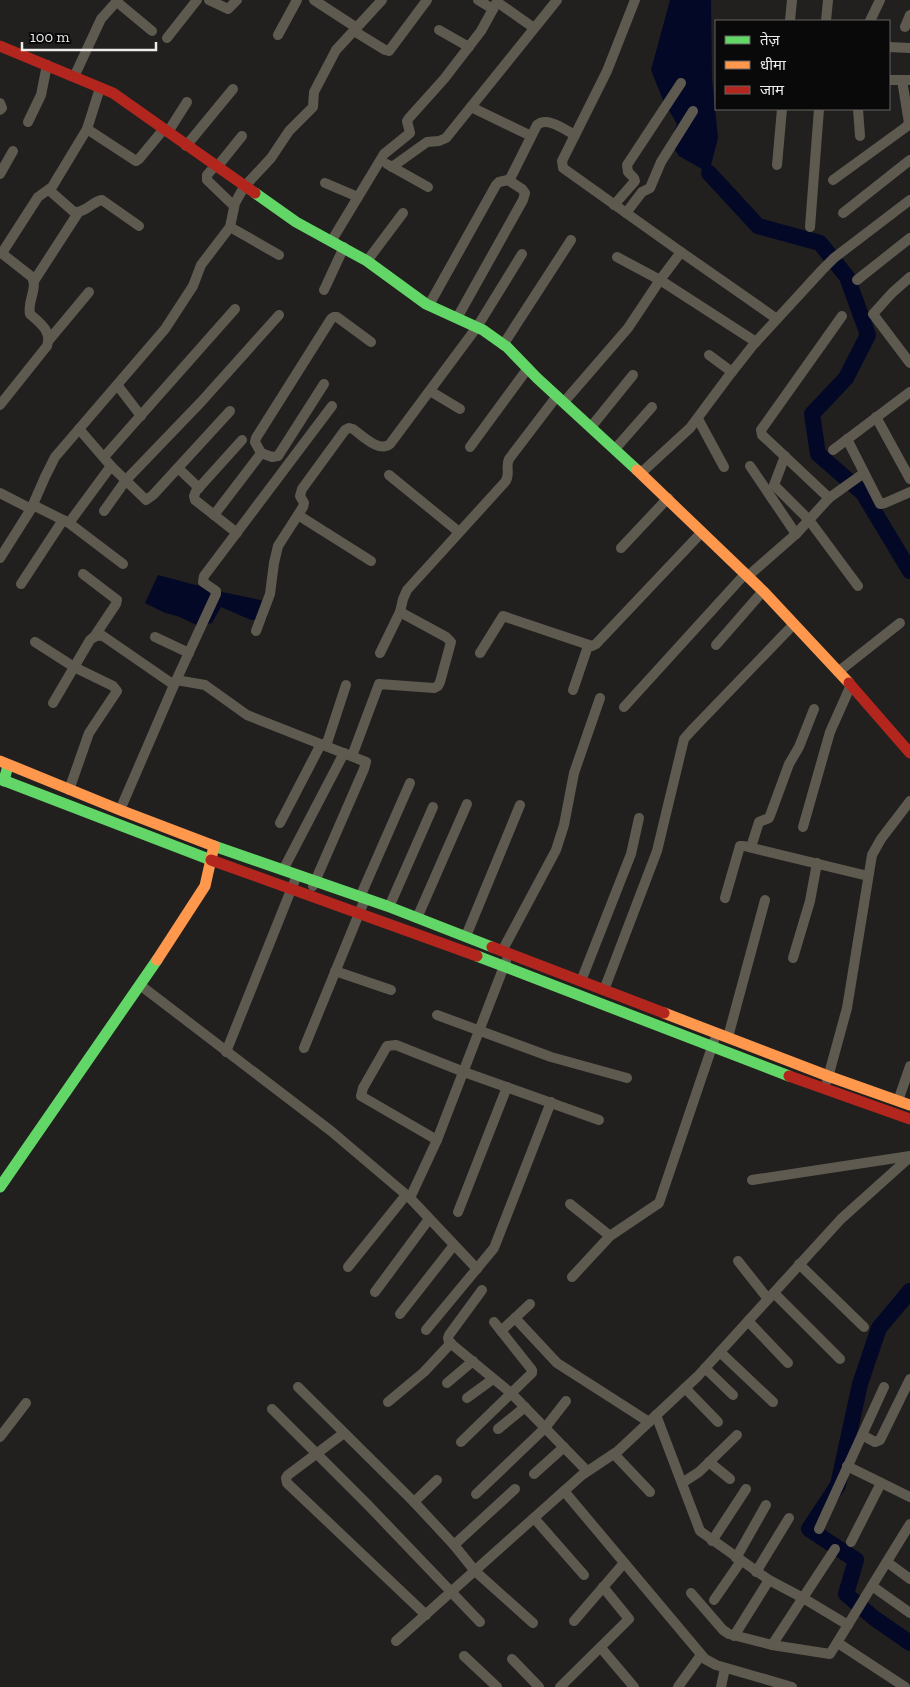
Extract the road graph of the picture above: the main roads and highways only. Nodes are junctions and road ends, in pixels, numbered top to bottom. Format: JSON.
{"nodes":[{"id":1,"x":0,"y":46,"type":"edge"},
{"id":2,"x":910,"y":753,"type":"edge"},
{"id":3,"x":4,"y":763,"type":"edge"},
{"id":4,"x":2,"y":780,"type":"edge"},
{"id":5,"x":214,"y":846,"type":"junction"},
{"id":6,"x":211,"y":860,"type":"junction"},
{"id":7,"x":760,"y":1049,"type":"junction"},
{"id":8,"x":754,"y":1062,"type":"junction"},
{"id":9,"x":910,"y":1105,"type":"edge"},
{"id":10,"x":910,"y":1119,"type":"edge"},
{"id":11,"x":0,"y":1187,"type":"edge"}],
"edges":[{"from":1,"to":2,"type":"main road"},
{"from":3,"to":4,"type":"main road"},
{"from":3,"to":5,"type":"main road"},
{"from":4,"to":6,"type":"main road"},
{"from":5,"to":6,"type":"main road"},
{"from":5,"to":7,"type":"main road"},
{"from":6,"to":8,"type":"main road"},
{"from":6,"to":11,"type":"main road"},
{"from":7,"to":8,"type":"main road"},
{"from":7,"to":9,"type":"main road"},
{"from":8,"to":10,"type":"main road"}]}
